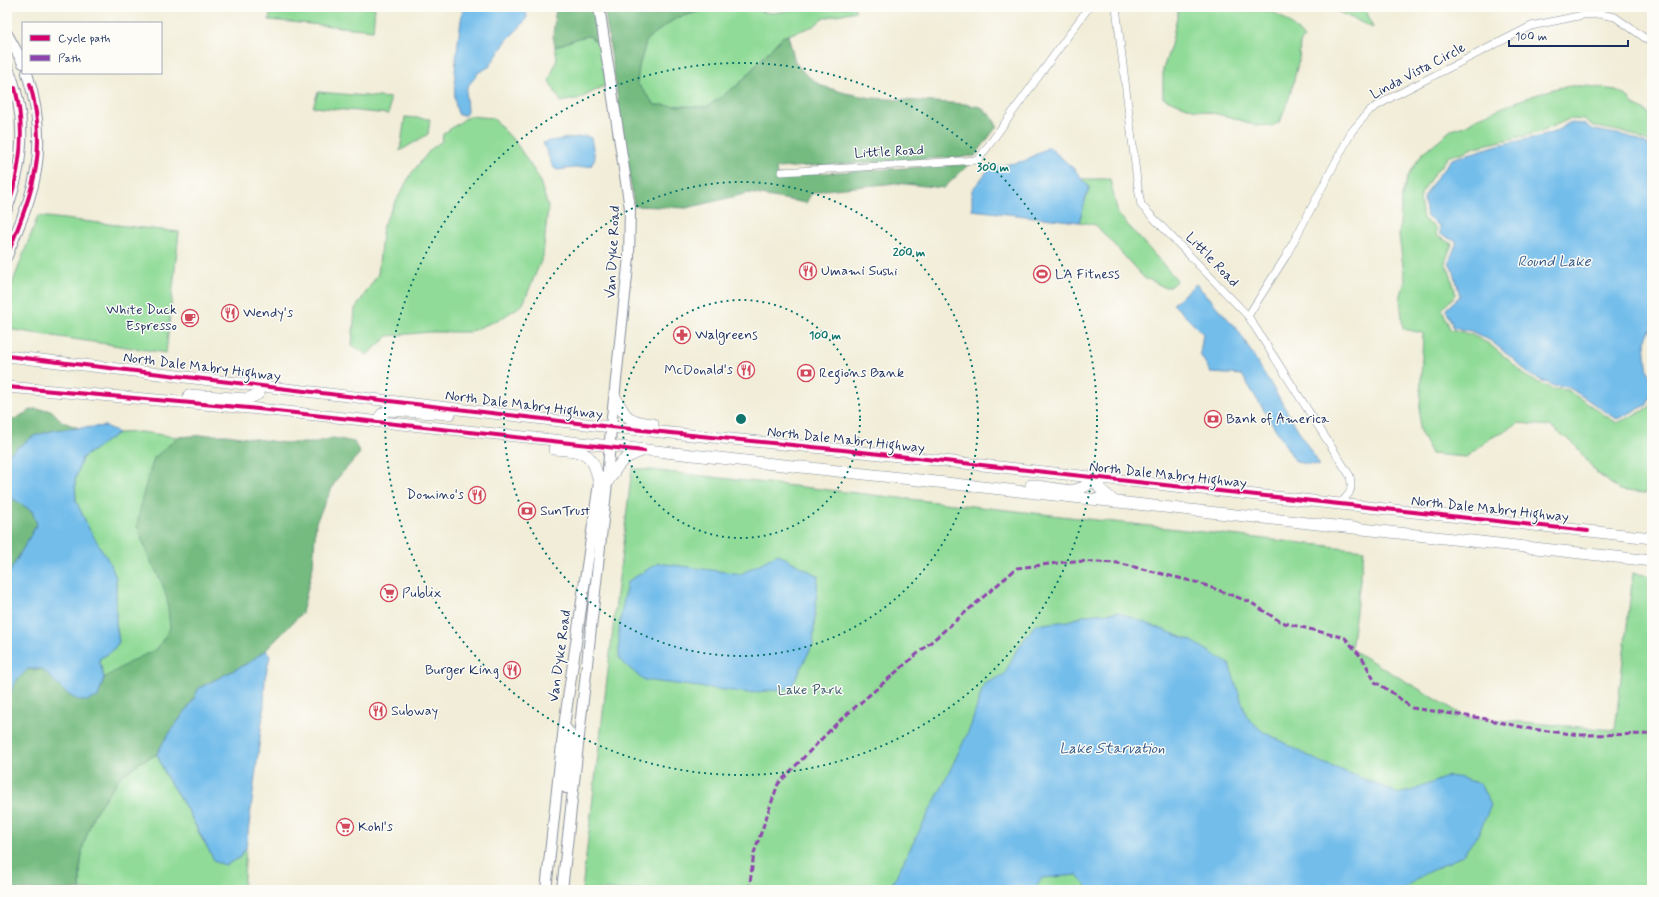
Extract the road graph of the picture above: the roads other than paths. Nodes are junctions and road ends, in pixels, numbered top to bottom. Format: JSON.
{"nodes":[{"id":1,"x":599,"y":7,"type":"edge"},
{"id":2,"x":1089,"y":7,"type":"edge"},
{"id":3,"x":1116,"y":7,"type":"edge"},
{"id":4,"x":7,"y":34,"type":"edge"},
{"id":5,"x":1652,"y":43,"type":"edge"},
{"id":6,"x":22,"y":61,"type":"edge"},
{"id":7,"x":7,"y":66,"type":"edge"},
{"id":8,"x":27,"y":74,"type":"edge"},
{"id":9,"x":781,"y":172,"type":"dead end"},
{"id":10,"x":7,"y":209,"type":"edge"},
{"id":11,"x":7,"y":256,"type":"edge"},
{"id":12,"x":1248,"y":316,"type":"junction"},
{"id":13,"x":7,"y":356,"type":"edge"},
{"id":14,"x":263,"y":385,"type":"junction"},
{"id":15,"x":7,"y":387,"type":"edge"},
{"id":16,"x":89,"y":394,"type":"junction"},
{"id":17,"x":614,"y":396,"type":"junction"},
{"id":18,"x":500,"y":413,"type":"junction"},
{"id":19,"x":376,"y":422,"type":"junction"},
{"id":20,"x":417,"y":426,"type":"junction"},
{"id":21,"x":611,"y":427,"type":"junction"},
{"id":22,"x":609,"y":446,"type":"junction"},
{"id":23,"x":644,"y":451,"type":"junction"},
{"id":24,"x":1082,"y":477,"type":"junction"},
{"id":25,"x":1093,"y":478,"type":"junction"},
{"id":26,"x":603,"y":483,"type":"junction"},
{"id":27,"x":948,"y":484,"type":"junction"},
{"id":28,"x":1115,"y":502,"type":"junction"},
{"id":29,"x":1339,"y":504,"type":"junction"},
{"id":30,"x":1652,"y":538,"type":"edge"},
{"id":31,"x":1652,"y":562,"type":"edge"},
{"id":32,"x":564,"y":726,"type":"junction"},
{"id":33,"x":546,"y":890,"type":"edge"},
{"id":34,"x":562,"y":890,"type":"edge"}],
"edges":[{"from":1,"to":17,"type":"main road","name":"Van Dyke Road"},
{"from":2,"to":9,"type":"street","name":"Little Road"},
{"from":3,"to":12,"type":"street","name":"Little Road"},
{"from":4,"to":6,"type":"main road"},
{"from":5,"to":12,"type":"street","name":"Linda Vista Circle"},
{"from":7,"to":10,"type":"main road"},
{"from":8,"to":11,"type":"main road"},
{"from":12,"to":29,"type":"street","name":"Little Road"},
{"from":13,"to":14,"type":"main road","name":"North Dale Mabry Highway"},
{"from":14,"to":16,"type":"main road"},
{"from":14,"to":18,"type":"main road","name":"North Dale Mabry Highway"},
{"from":15,"to":16,"type":"main road"},
{"from":16,"to":19,"type":"main road"},
{"from":17,"to":21,"type":"main road","name":"Van Dyke Road"},
{"from":17,"to":24,"type":"main road"},
{"from":18,"to":19,"type":"main road"},
{"from":18,"to":21,"type":"main road","name":"North Dale Mabry Highway"},
{"from":19,"to":20,"type":"main road"},
{"from":20,"to":22,"type":"main road"},
{"from":20,"to":26,"type":"main road"},
{"from":21,"to":22,"type":"main road","name":"Van Dyke Road"},
{"from":21,"to":24,"type":"main road","name":"North Dale Mabry Highway"},
{"from":22,"to":23,"type":"main road"},
{"from":22,"to":26,"type":"main road","name":"Van Dyke Road"},
{"from":23,"to":26,"type":"main road"},
{"from":23,"to":27,"type":"main road"},
{"from":24,"to":25,"type":"main road","name":"North Dale Mabry Highway"},
{"from":25,"to":27,"type":"main road"},
{"from":25,"to":28,"type":"main road"},
{"from":25,"to":29,"type":"main road","name":"North Dale Mabry Highway"},
{"from":26,"to":32,"type":"main road","name":"Van Dyke Road"},
{"from":26,"to":34,"type":"main road","name":"Van Dyke Road"},
{"from":27,"to":28,"type":"main road"},
{"from":28,"to":31,"type":"main road"},
{"from":29,"to":30,"type":"main road","name":"North Dale Mabry Highway"},
{"from":32,"to":33,"type":"main road","name":"Van Dyke Road"},
{"from":32,"to":34,"type":"main road"}]}
